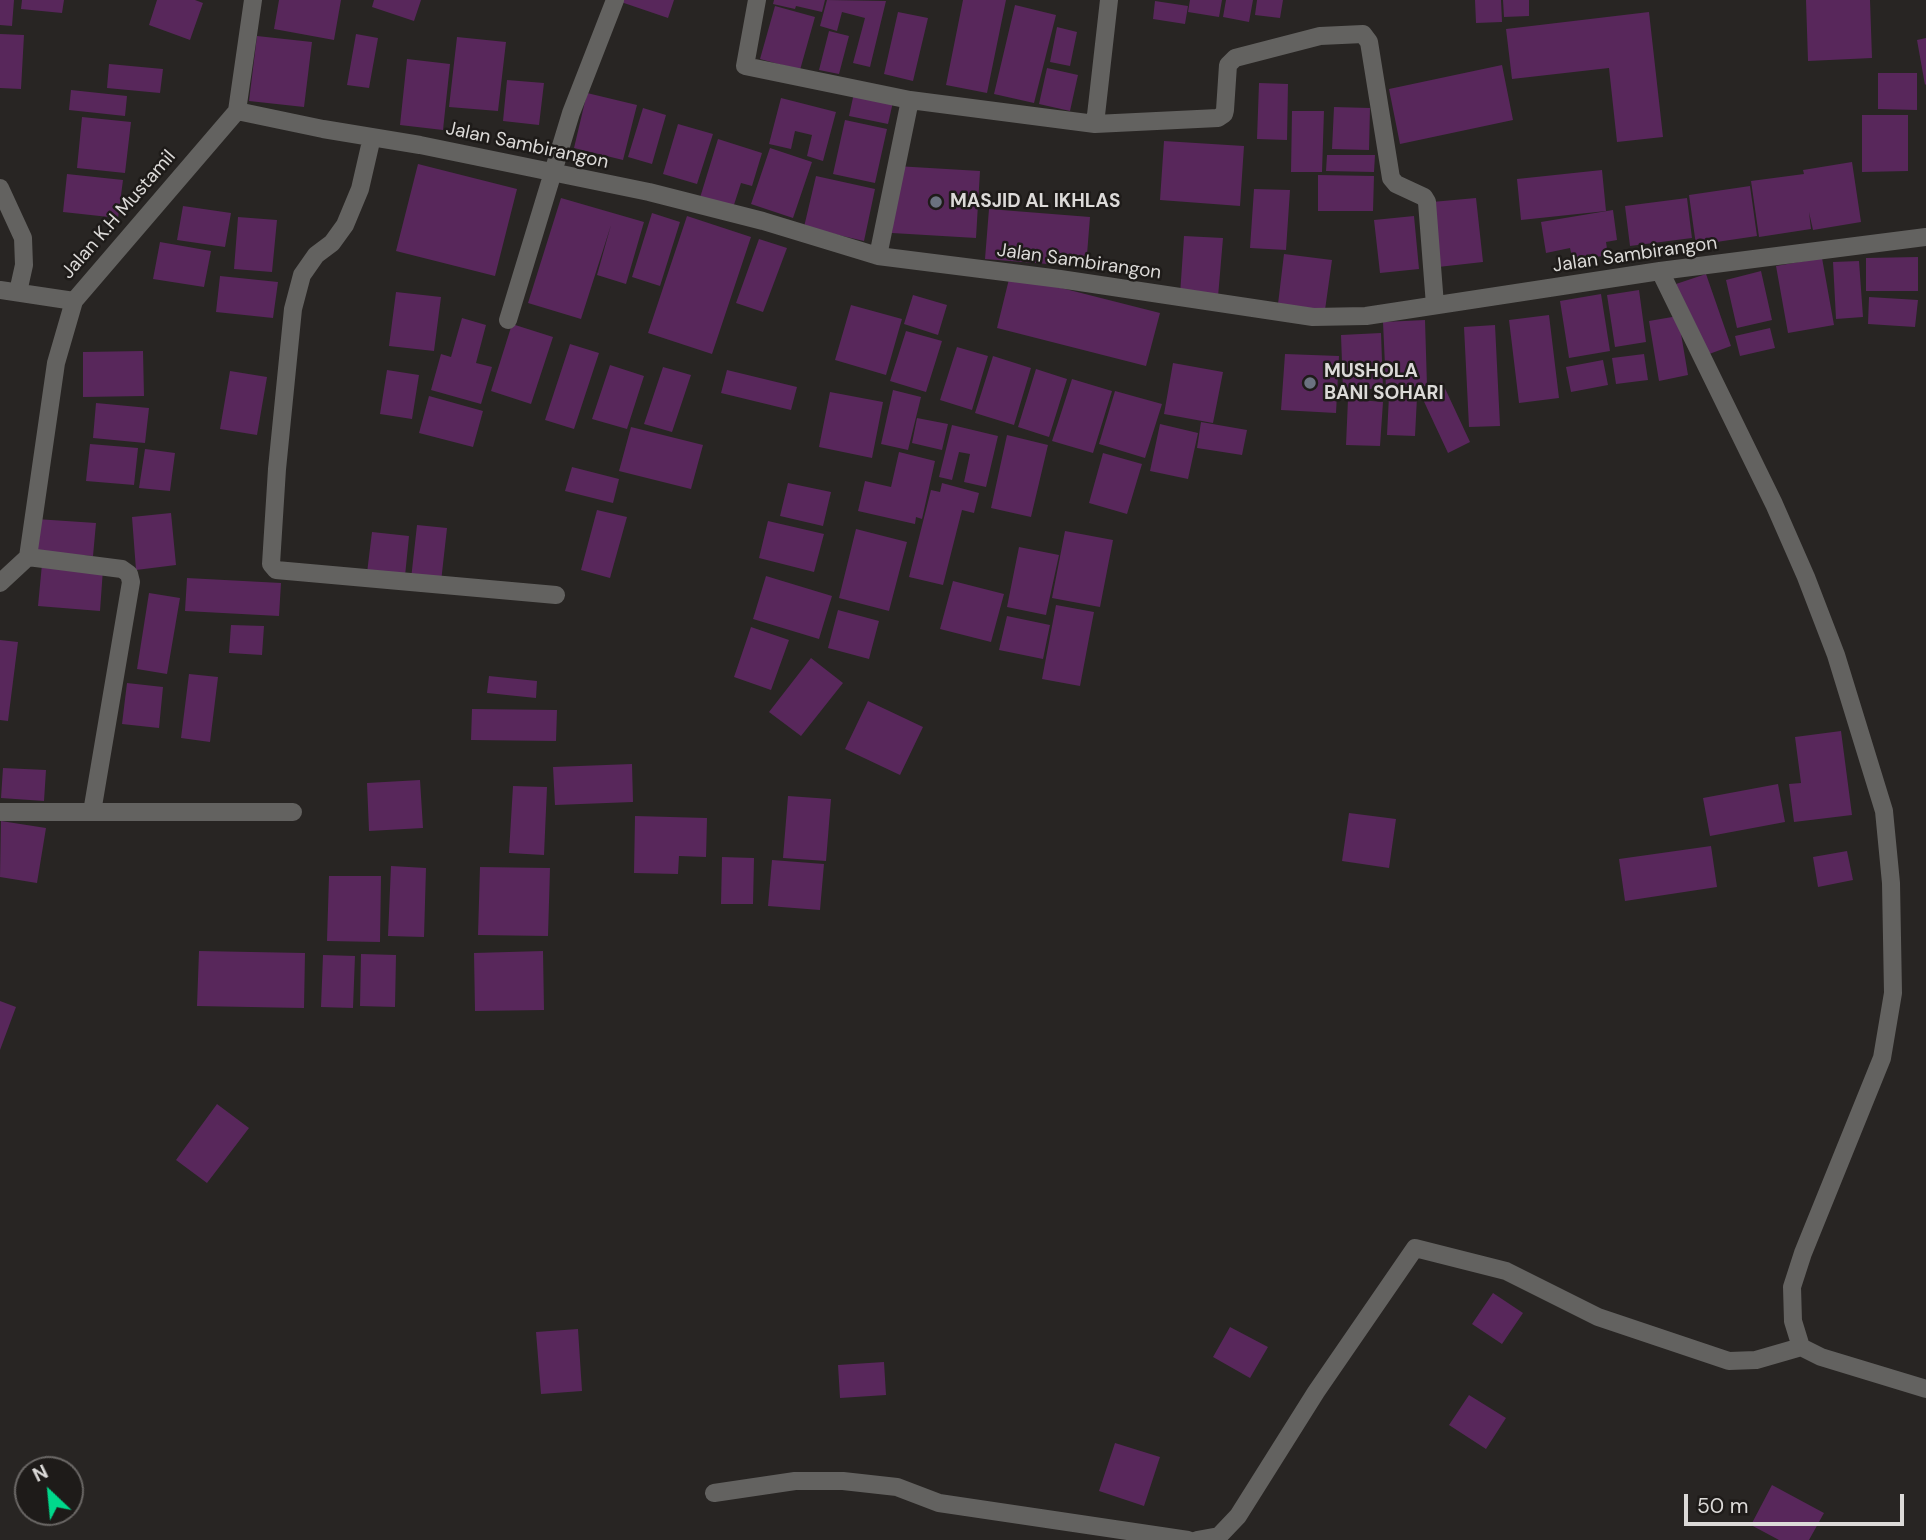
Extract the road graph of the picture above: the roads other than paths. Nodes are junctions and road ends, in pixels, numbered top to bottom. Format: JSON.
{"nodes":[{"id":1,"x":253,"y":0,"type":"edge"},
{"id":2,"x":615,"y":0,"type":"edge"},
{"id":3,"x":757,"y":0,"type":"edge"},
{"id":4,"x":1110,"y":0,"type":"edge"},
{"id":5,"x":910,"y":100,"type":"junction"},
{"id":6,"x":237,"y":111,"type":"junction"},
{"id":7,"x":1095,"y":124,"type":"junction"},
{"id":8,"x":372,"y":137,"type":"junction"},
{"id":9,"x":554,"y":173,"type":"junction"},
{"id":10,"x":0,"y":188,"type":"edge"},
{"id":11,"x":1926,"y":237,"type":"edge"},
{"id":12,"x":878,"y":256,"type":"junction"},
{"id":13,"x":1660,"y":271,"type":"junction"},
{"id":14,"x":9,"y":291,"type":"edge"},
{"id":15,"x":74,"y":300,"type":"junction"},
{"id":16,"x":1435,"y":305,"type":"junction"},
{"id":17,"x":508,"y":320,"type":"dead end"},
{"id":18,"x":28,"y":557,"type":"junction"},
{"id":19,"x":0,"y":583,"type":"edge"},
{"id":20,"x":556,"y":595,"type":"dead end"},
{"id":21,"x":0,"y":812,"type":"edge"},
{"id":22,"x":92,"y":812,"type":"junction"},
{"id":23,"x":293,"y":813,"type":"dead end"},
{"id":24,"x":1801,"y":1346,"type":"junction"},
{"id":25,"x":1926,"y":1389,"type":"edge"},
{"id":26,"x":714,"y":1493,"type":"dead end"},
{"id":27,"x":1218,"y":1538,"type":"edge"},
{"id":28,"x":1188,"y":1540,"type":"edge"},
{"id":29,"x":1197,"y":1540,"type":"edge"}],
"edges":[{"from":1,"to":6,"type":"street"},
{"from":2,"to":9,"type":"street"},
{"from":3,"to":5,"type":"street"},
{"from":4,"to":7,"type":"street"},
{"from":5,"to":7,"type":"street"},
{"from":5,"to":12,"type":"street"},
{"from":6,"to":8,"type":"street","name":"Jalan Sambirangon"},
{"from":6,"to":15,"type":"street","name":"Jalan K.H Mustamil"},
{"from":7,"to":16,"type":"street"},
{"from":8,"to":9,"type":"street","name":"Jalan Sambirangon"},
{"from":8,"to":20,"type":"street"},
{"from":9,"to":12,"type":"street","name":"Jalan Sambirangon"},
{"from":9,"to":17,"type":"street"},
{"from":10,"to":14,"type":"street"},
{"from":11,"to":13,"type":"street","name":"Jalan Sambirangon"},
{"from":12,"to":16,"type":"street","name":"Jalan Sambirangon"},
{"from":13,"to":16,"type":"street","name":"Jalan Sambirangon"},
{"from":13,"to":24,"type":"street"},
{"from":14,"to":15,"type":"street"},
{"from":15,"to":18,"type":"street","name":"Jalan K.H Mustamil"},
{"from":18,"to":19,"type":"street"},
{"from":18,"to":22,"type":"street"},
{"from":21,"to":22,"type":"street"},
{"from":22,"to":23,"type":"street"},
{"from":24,"to":25,"type":"street"},
{"from":24,"to":27,"type":"street"},
{"from":26,"to":28,"type":"street"},
{"from":27,"to":29,"type":"street"}]}
